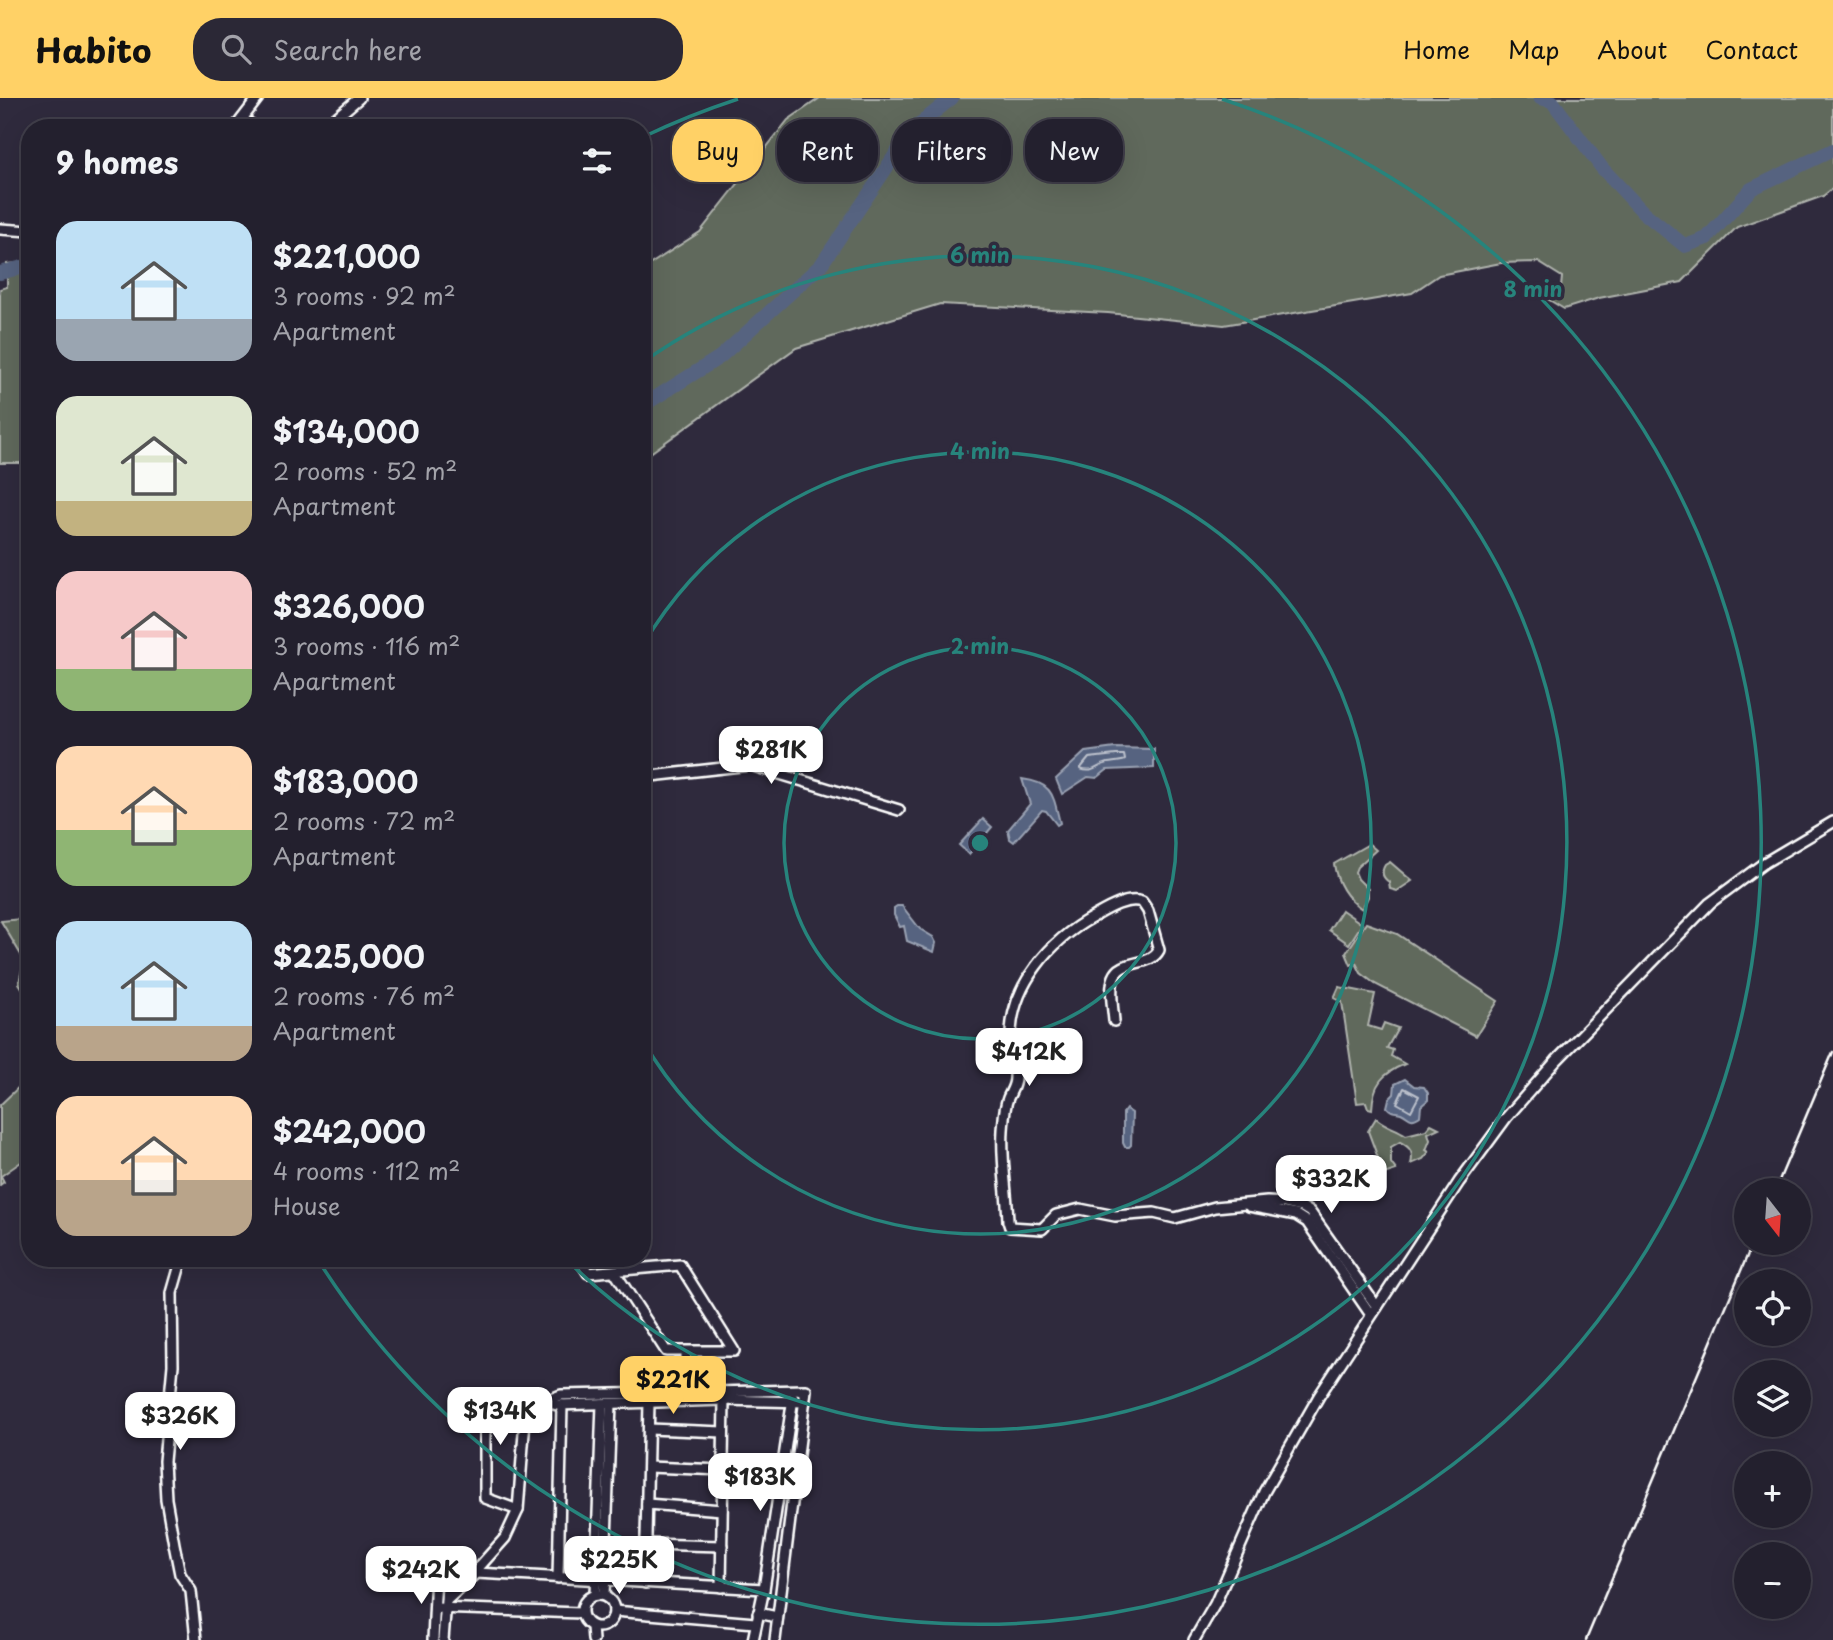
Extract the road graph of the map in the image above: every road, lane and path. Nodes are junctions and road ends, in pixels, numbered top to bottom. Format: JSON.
{"nodes":[{"id":1,"x":258,"y":98,"type":"edge"},
{"id":2,"x":359,"y":98,"type":"edge"},
{"id":3,"x":242,"y":119,"type":"edge"},
{"id":4,"x":334,"y":119,"type":"edge"},
{"id":5,"x":0,"y":229,"type":"edge"},
{"id":6,"x":21,"y":231,"type":"edge"},
{"id":7,"x":651,"y":777,"type":"edge"},
{"id":8,"x":899,"y":810,"type":"dead end"},
{"id":9,"x":1833,"y":822,"type":"edge"},
{"id":10,"x":1114,"y":1021,"type":"dead end"},
{"id":11,"x":179,"y":1267,"type":"edge"},
{"id":12,"x":584,"y":1267,"type":"edge"},
{"id":13,"x":614,"y":1271,"type":"junction"},
{"id":14,"x":1374,"y":1311,"type":"junction"},
{"id":15,"x":685,"y":1352,"type":"junction"},
{"id":16,"x":795,"y":1390,"type":"junction"},
{"id":17,"x":686,"y":1397,"type":"junction"},
{"id":18,"x":724,"y":1400,"type":"junction"},
{"id":19,"x":793,"y":1401,"type":"junction"},
{"id":20,"x":546,"y":1402,"type":"junction"},
{"id":21,"x":649,"y":1402,"type":"junction"},
{"id":22,"x":804,"y":1402,"type":"junction"},
{"id":23,"x":606,"y":1404,"type":"junction"},
{"id":24,"x":562,"y":1405,"type":"junction"},
{"id":25,"x":526,"y":1407,"type":"junction"},
{"id":26,"x":649,"y":1429,"type":"junction"},
{"id":27,"x":723,"y":1432,"type":"junction"},
{"id":28,"x":648,"y":1467,"type":"junction"},
{"id":29,"x":723,"y":1470,"type":"junction"},
{"id":30,"x":782,"y":1471,"type":"junction"},
{"id":31,"x":796,"y":1473,"type":"junction"},
{"id":32,"x":647,"y":1504,"type":"junction"},
{"id":33,"x":777,"y":1505,"type":"junction"},
{"id":34,"x":791,"y":1507,"type":"junction"},
{"id":35,"x":518,"y":1510,"type":"junction"},
{"id":36,"x":722,"y":1510,"type":"junction"},
{"id":37,"x":771,"y":1542,"type":"junction"},
{"id":38,"x":646,"y":1544,"type":"junction"},
{"id":39,"x":786,"y":1545,"type":"junction"},
{"id":40,"x":722,"y":1546,"type":"junction"},
{"id":41,"x":373,"y":1572,"type":"dead end"},
{"id":42,"x":476,"y":1573,"type":"junction"},
{"id":43,"x":436,"y":1574,"type":"junction"},
{"id":44,"x":558,"y":1578,"type":"junction"},
{"id":45,"x":600,"y":1580,"type":"junction"},
{"id":46,"x":782,"y":1581,"type":"junction"},
{"id":47,"x":645,"y":1583,"type":"junction"},
{"id":48,"x":764,"y":1585,"type":"junction"},
{"id":49,"x":721,"y":1587,"type":"junction"},
{"id":50,"x":599,"y":1595,"type":"junction"},
{"id":51,"x":447,"y":1604,"type":"junction"},
{"id":52,"x":435,"y":1608,"type":"junction"},
{"id":53,"x":614,"y":1611,"type":"junction"},
{"id":54,"x":581,"y":1613,"type":"junction"},
{"id":55,"x":758,"y":1613,"type":"junction"},
{"id":56,"x":778,"y":1617,"type":"junction"},
{"id":57,"x":755,"y":1623,"type":"junction"},
{"id":58,"x":596,"y":1627,"type":"junction"},
{"id":59,"x":196,"y":1640,"type":"edge"},
{"id":60,"x":433,"y":1640,"type":"edge"},
{"id":61,"x":443,"y":1640,"type":"edge"},
{"id":62,"x":593,"y":1640,"type":"edge"},
{"id":63,"x":601,"y":1640,"type":"edge"},
{"id":64,"x":753,"y":1640,"type":"edge"},
{"id":65,"x":775,"y":1640,"type":"edge"},
{"id":66,"x":1194,"y":1640,"type":"edge"}],
"edges":[{"from":1,"to":3,"type":"street"},
{"from":2,"to":4,"type":"street"},
{"from":5,"to":6,"type":"street"},
{"from":7,"to":8,"type":"street"},
{"from":9,"to":14,"type":"street"},
{"from":10,"to":14,"type":"street"},
{"from":11,"to":59,"type":"street"},
{"from":12,"to":13,"type":"street"},
{"from":13,"to":15,"type":"street"},
{"from":13,"to":15,"type":"street"},
{"from":14,"to":66,"type":"street"},
{"from":15,"to":17,"type":"street"},
{"from":16,"to":17,"type":"street"},
{"from":16,"to":19,"type":"street"},
{"from":16,"to":22,"type":"street"},
{"from":17,"to":18,"type":"street"},
{"from":17,"to":20,"type":"street"},
{"from":17,"to":21,"type":"street"},
{"from":18,"to":19,"type":"street"},
{"from":18,"to":27,"type":"street"},
{"from":19,"to":22,"type":"street"},
{"from":19,"to":30,"type":"street"},
{"from":20,"to":24,"type":"street"},
{"from":20,"to":25,"type":"street"},
{"from":21,"to":23,"type":"street"},
{"from":21,"to":26,"type":"street"},
{"from":22,"to":31,"type":"street"},
{"from":23,"to":24,"type":"street"},
{"from":23,"to":45,"type":"street"},
{"from":24,"to":44,"type":"street"},
{"from":25,"to":35,"type":"street"},
{"from":25,"to":35,"type":"street"},
{"from":26,"to":27,"type":"street"},
{"from":26,"to":28,"type":"street"},
{"from":27,"to":29,"type":"street"},
{"from":28,"to":29,"type":"street"},
{"from":28,"to":32,"type":"street"},
{"from":29,"to":36,"type":"street"},
{"from":30,"to":31,"type":"street"},
{"from":30,"to":33,"type":"street"},
{"from":31,"to":34,"type":"street"},
{"from":32,"to":36,"type":"street"},
{"from":32,"to":38,"type":"street"},
{"from":33,"to":34,"type":"street"},
{"from":33,"to":37,"type":"street"},
{"from":34,"to":39,"type":"street"},
{"from":35,"to":42,"type":"street"},
{"from":36,"to":40,"type":"street"},
{"from":37,"to":39,"type":"street"},
{"from":37,"to":48,"type":"street"},
{"from":38,"to":40,"type":"street"},
{"from":38,"to":47,"type":"street"},
{"from":39,"to":46,"type":"street"},
{"from":40,"to":49,"type":"street"},
{"from":41,"to":43,"type":"street"},
{"from":42,"to":44,"type":"street"},
{"from":42,"to":51,"type":"street"},
{"from":43,"to":51,"type":"street"},
{"from":43,"to":52,"type":"street"},
{"from":44,"to":45,"type":"street"},
{"from":45,"to":47,"type":"street"},
{"from":45,"to":50,"type":"street"},
{"from":46,"to":48,"type":"street"},
{"from":46,"to":56,"type":"street"},
{"from":47,"to":49,"type":"street"},
{"from":48,"to":49,"type":"street"},
{"from":48,"to":55,"type":"street"},
{"from":50,"to":53,"type":"street"},
{"from":50,"to":54,"type":"street"},
{"from":51,"to":52,"type":"street"},
{"from":51,"to":54,"type":"street"},
{"from":51,"to":61,"type":"street"},
{"from":52,"to":60,"type":"street"},
{"from":53,"to":57,"type":"street"},
{"from":53,"to":58,"type":"street"},
{"from":54,"to":58,"type":"street"},
{"from":55,"to":56,"type":"street"},
{"from":55,"to":57,"type":"street"},
{"from":56,"to":65,"type":"street"},
{"from":57,"to":64,"type":"street"},
{"from":58,"to":62,"type":"street"},
{"from":58,"to":63,"type":"street"}]}
